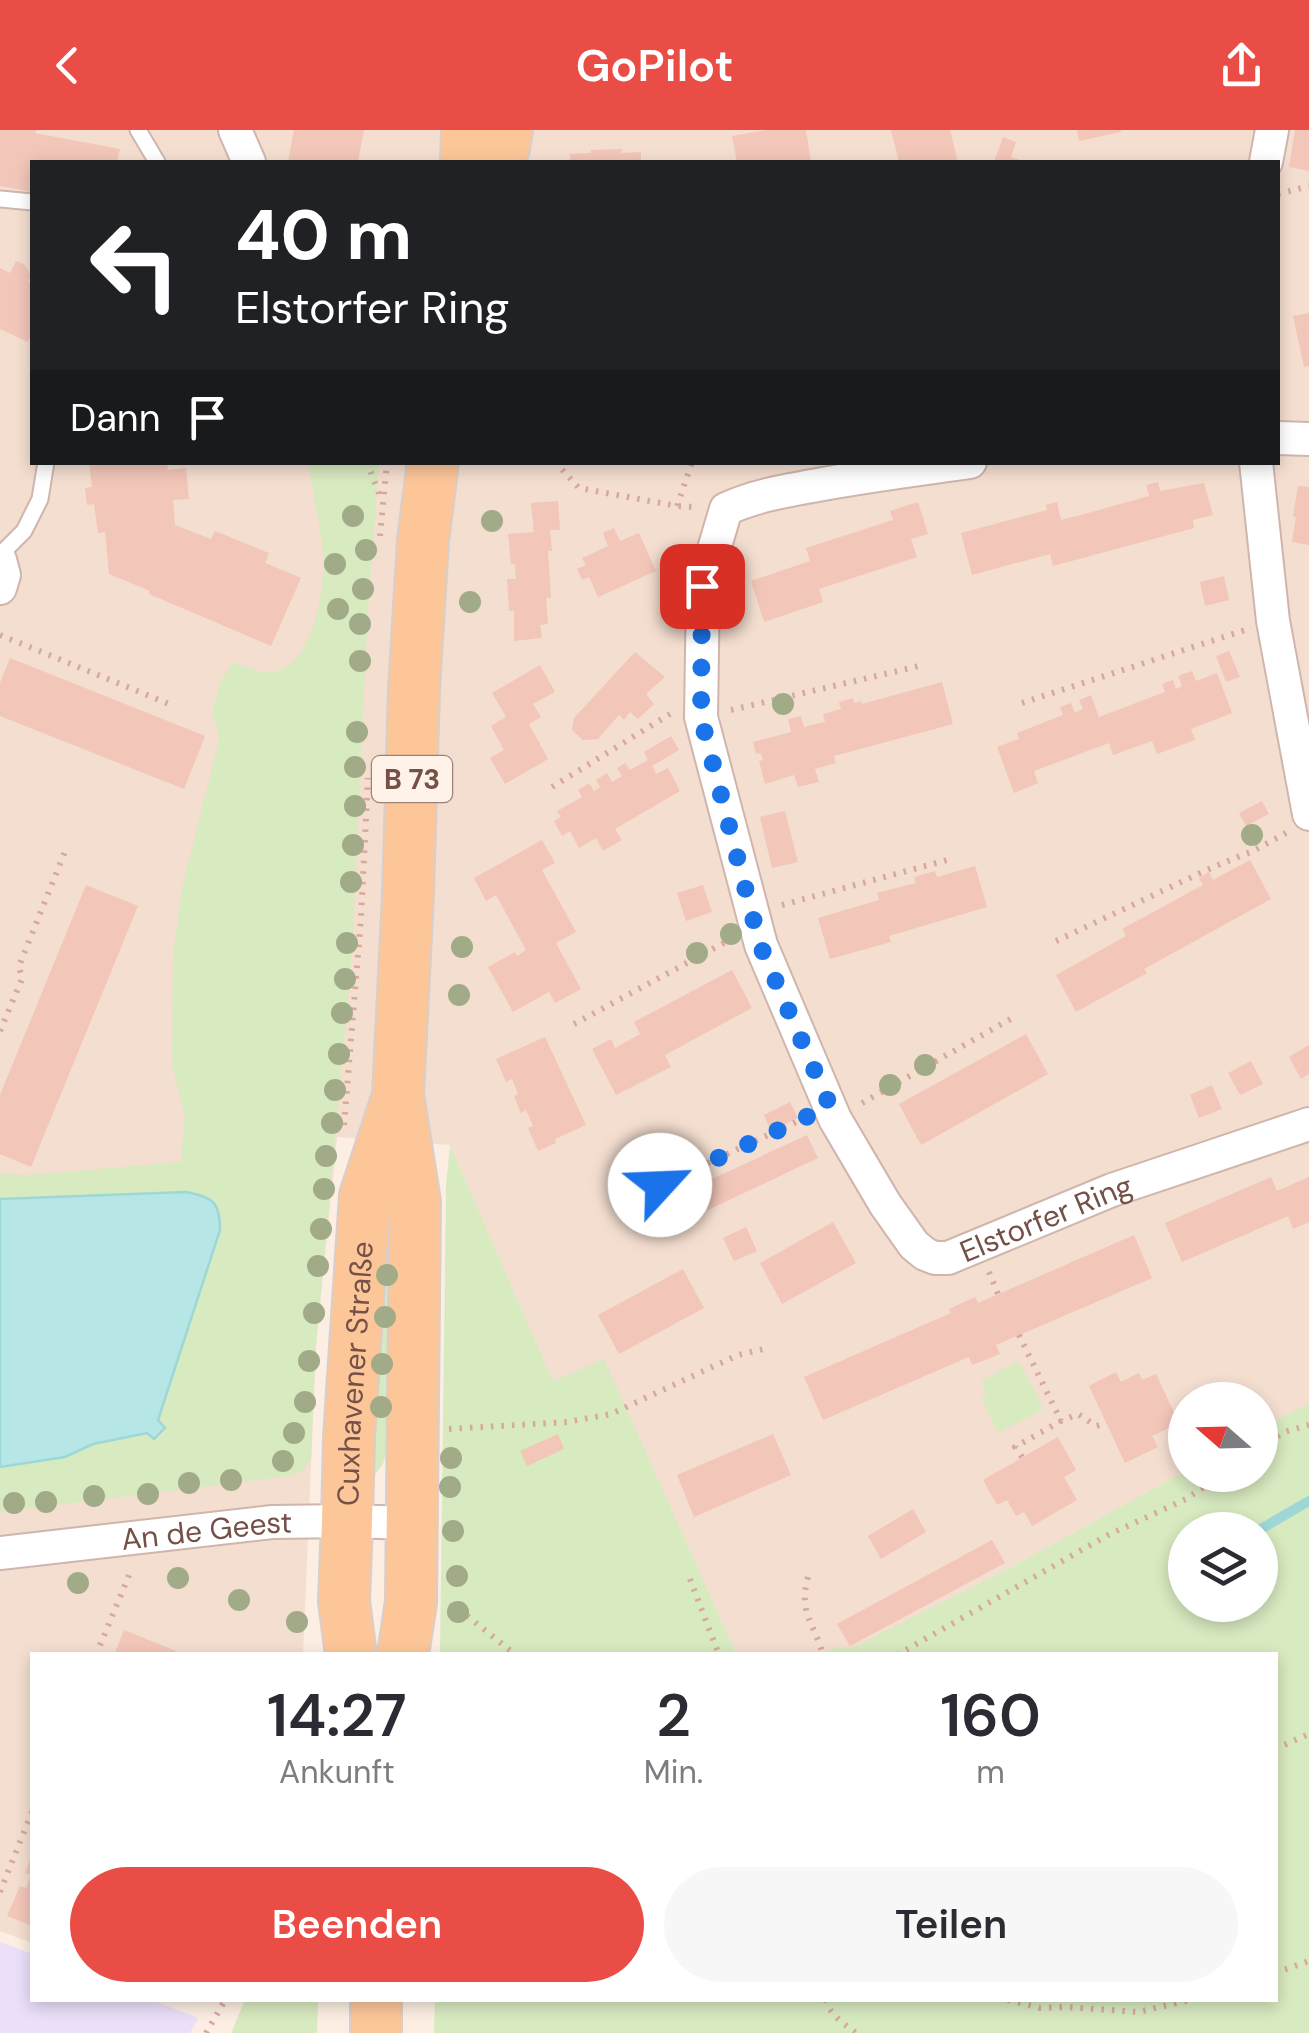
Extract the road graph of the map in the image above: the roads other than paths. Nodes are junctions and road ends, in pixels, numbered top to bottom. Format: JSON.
{"nodes":[{"id":1,"x":138,"y":130,"type":"edge"},
{"id":2,"x":235,"y":130,"type":"edge"},
{"id":3,"x":467,"y":130,"type":"edge"},
{"id":4,"x":507,"y":130,"type":"edge"},
{"id":5,"x":1272,"y":130,"type":"edge"},
{"id":6,"x":156,"y":160,"type":"edge"},
{"id":7,"x":249,"y":160,"type":"edge"},
{"id":8,"x":466,"y":160,"type":"edge"},
{"id":9,"x":499,"y":160,"type":"edge"},
{"id":10,"x":1266,"y":160,"type":"edge"},
{"id":11,"x":0,"y":199,"type":"edge"},
{"id":12,"x":30,"y":202,"type":"edge"},
{"id":13,"x":1280,"y":438,"type":"edge"},
{"id":14,"x":1309,"y":439,"type":"edge"},
{"id":15,"x":46,"y":465,"type":"edge"},
{"id":16,"x":433,"y":465,"type":"edge"},
{"id":17,"x":946,"y":465,"type":"edge"},
{"id":18,"x":1256,"y":465,"type":"edge"},
{"id":19,"x":0,"y":558,"type":"edge"},
{"id":20,"x":0,"y":588,"type":"edge"},
{"id":21,"x":1302,"y":821,"type":"edge"},
{"id":22,"x":398,"y":1095,"type":"junction"},
{"id":23,"x":1309,"y":1124,"type":"edge"},
{"id":24,"x":347,"y":1520,"type":"junction"},
{"id":25,"x":412,"y":1523,"type":"junction"},
{"id":26,"x":0,"y":1552,"type":"edge"},
{"id":27,"x":351,"y":1652,"type":"edge"},
{"id":28,"x":404,"y":1652,"type":"edge"},
{"id":29,"x":376,"y":2002,"type":"edge"},
{"id":30,"x":376,"y":2033,"type":"edge"}],
"edges":[{"from":1,"to":6,"type":"lane"},
{"from":2,"to":7,"type":"street"},
{"from":3,"to":8,"type":"main road"},
{"from":4,"to":9,"type":"main road"},
{"from":5,"to":10,"type":"street"},
{"from":11,"to":12,"type":"lane"},
{"from":13,"to":14,"type":"street"},
{"from":15,"to":19,"type":"lane"},
{"from":16,"to":22,"type":"main road","name":"Cuxhavener Straße","number":"B 73"},
{"from":17,"to":23,"type":"street","name":"Elstorfer Ring"},
{"from":18,"to":21,"type":"street"},
{"from":19,"to":20,"type":"street"},
{"from":22,"to":24,"type":"main road","name":"Cuxhavener Straße","number":"B 73"},
{"from":22,"to":25,"type":"main road","name":"Cuxhavener Straße","number":"B 73"},
{"from":24,"to":25,"type":"street","name":"An de Geest"},
{"from":24,"to":26,"type":"street","name":"An de Geest"},
{"from":24,"to":27,"type":"main road","name":"Cuxhavener Straße","number":"B 73"},
{"from":25,"to":28,"type":"main road","name":"Cuxhavener Straße","number":"B 73"},
{"from":29,"to":30,"type":"main road"}]}
